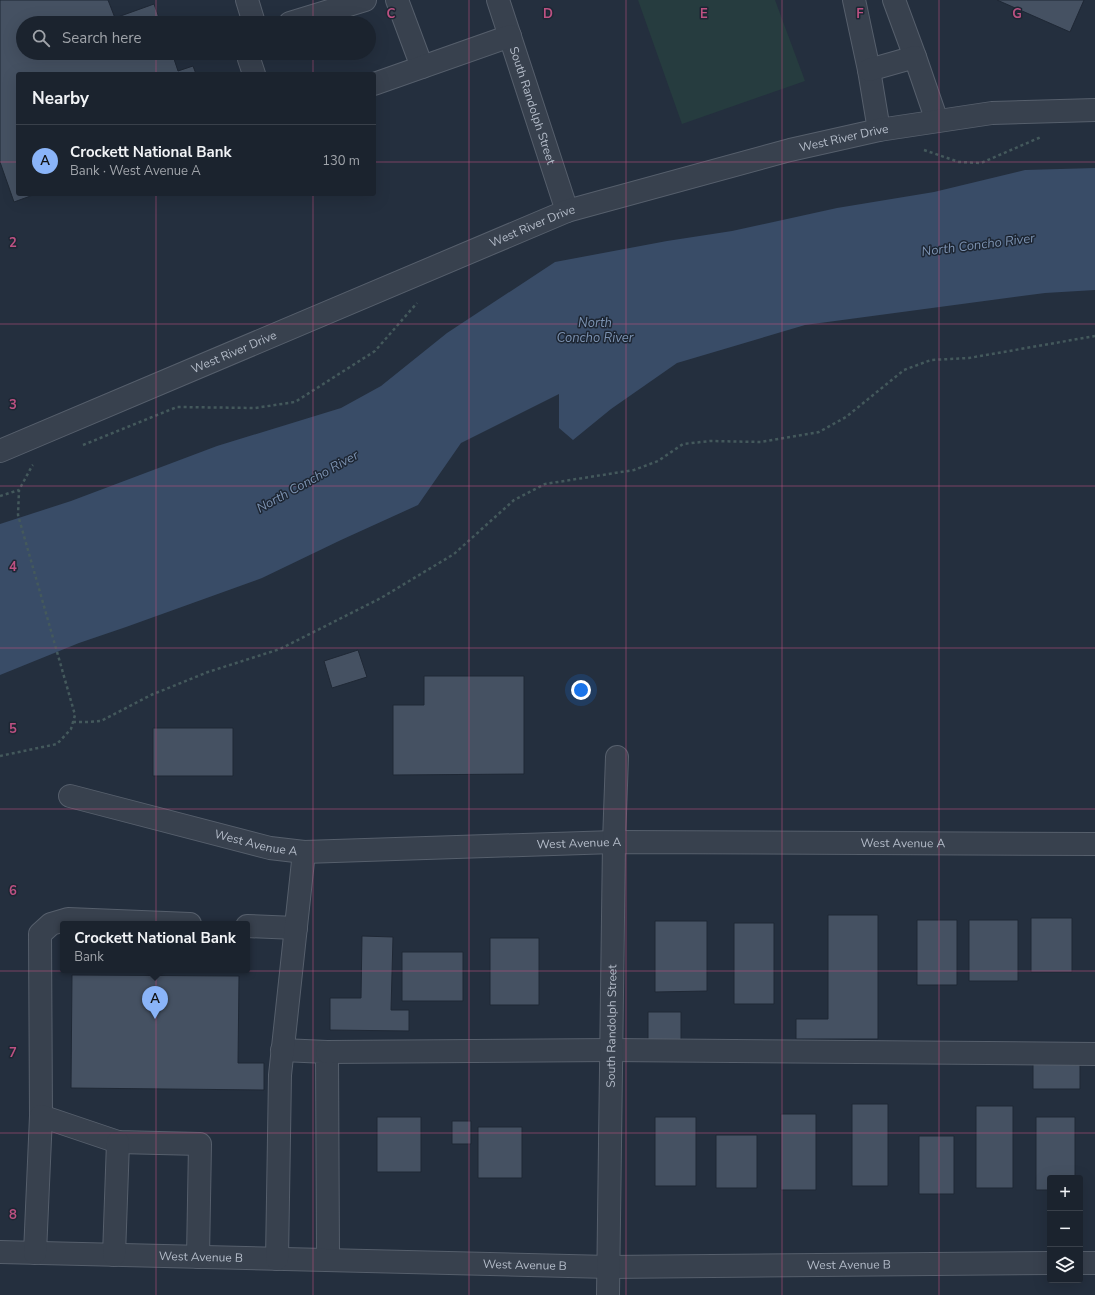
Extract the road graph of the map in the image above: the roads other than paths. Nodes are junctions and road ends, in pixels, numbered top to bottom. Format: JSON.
{"nodes":[{"id":1,"x":247,"y":0,"type":"edge"},
{"id":2,"x":365,"y":0,"type":"edge"},
{"id":3,"x":397,"y":0,"type":"edge"},
{"id":4,"x":498,"y":0,"type":"edge"},
{"id":5,"x":854,"y":0,"type":"edge"},
{"id":6,"x":894,"y":0,"type":"edge"},
{"id":7,"x":252,"y":16,"type":"edge"},
{"id":8,"x":313,"y":16,"type":"edge"},
{"id":9,"x":510,"y":36,"type":"junction"},
{"id":10,"x":915,"y":57,"type":"junction"},
{"id":11,"x":249,"y":60,"type":"edge"},
{"id":12,"x":422,"y":67,"type":"junction"},
{"id":13,"x":869,"y":70,"type":"junction"},
{"id":14,"x":253,"y":72,"type":"edge"},
{"id":15,"x":376,"y":83,"type":"edge"},
{"id":16,"x":1095,"y":110,"type":"edge"},
{"id":17,"x":937,"y":121,"type":"junction"},
{"id":18,"x":879,"y":130,"type":"junction"},
{"id":19,"x":567,"y":211,"type":"junction"},
{"id":20,"x":0,"y":451,"type":"edge"},
{"id":21,"x":617,"y":757,"type":"dead end"},
{"id":22,"x":70,"y":796,"type":"dead end"},
{"id":23,"x":614,"y":842,"type":"junction"},
{"id":24,"x":1095,"y":844,"type":"edge"},
{"id":25,"x":304,"y":852,"type":"junction"},
{"id":26,"x":60,"y":921,"type":"edge"},
{"id":27,"x":61,"y":921,"type":"edge"},
{"id":28,"x":117,"y":921,"type":"edge"},
{"id":29,"x":250,"y":926,"type":"edge"},
{"id":30,"x":296,"y":928,"type":"junction"},
{"id":31,"x":282,"y":1050,"type":"junction"},
{"id":32,"x":611,"y":1050,"type":"junction"},
{"id":33,"x":327,"y":1052,"type":"junction"},
{"id":34,"x":1095,"y":1054,"type":"edge"},
{"id":35,"x":41,"y":1116,"type":"junction"},
{"id":36,"x":118,"y":1142,"type":"junction"},
{"id":37,"x":0,"y":1252,"type":"edge"},
{"id":38,"x":35,"y":1253,"type":"junction"},
{"id":39,"x":114,"y":1255,"type":"junction"},
{"id":40,"x":198,"y":1257,"type":"junction"},
{"id":41,"x":277,"y":1259,"type":"junction"},
{"id":42,"x":328,"y":1260,"type":"junction"},
{"id":43,"x":1047,"y":1263,"type":"edge"},
{"id":44,"x":1083,"y":1263,"type":"edge"},
{"id":45,"x":1095,"y":1263,"type":"edge"},
{"id":46,"x":609,"y":1266,"type":"junction"},
{"id":47,"x":608,"y":1295,"type":"edge"}],
"edges":[{"from":1,"to":7,"type":"street"},
{"from":2,"to":8,"type":"street"},
{"from":3,"to":12,"type":"street"},
{"from":4,"to":9,"type":"street","name":"South Randolph Street"},
{"from":5,"to":13,"type":"street"},
{"from":6,"to":10,"type":"street"},
{"from":9,"to":12,"type":"street"},
{"from":9,"to":19,"type":"street","name":"South Randolph Street"},
{"from":10,"to":13,"type":"street"},
{"from":10,"to":17,"type":"street"},
{"from":11,"to":14,"type":"street"},
{"from":12,"to":15,"type":"street"},
{"from":13,"to":18,"type":"street"},
{"from":16,"to":17,"type":"street","name":"West River Drive"},
{"from":17,"to":18,"type":"street","name":"West River Drive"},
{"from":18,"to":19,"type":"street","name":"West River Drive"},
{"from":19,"to":20,"type":"street","name":"West River Drive"},
{"from":21,"to":23,"type":"street","name":"South Randolph Street"},
{"from":22,"to":25,"type":"street","name":"West Avenue A"},
{"from":23,"to":24,"type":"street","name":"West Avenue A"},
{"from":23,"to":25,"type":"street","name":"West Avenue A"},
{"from":23,"to":32,"type":"street","name":"South Randolph Street"},
{"from":25,"to":30,"type":"street"},
{"from":26,"to":35,"type":"street"},
{"from":27,"to":28,"type":"street"},
{"from":29,"to":30,"type":"street"},
{"from":30,"to":31,"type":"street"},
{"from":31,"to":33,"type":"street"},
{"from":31,"to":41,"type":"street"},
{"from":32,"to":33,"type":"street"},
{"from":32,"to":34,"type":"street"},
{"from":32,"to":46,"type":"street","name":"South Randolph Street"},
{"from":33,"to":42,"type":"street"},
{"from":35,"to":36,"type":"street"},
{"from":35,"to":38,"type":"street"},
{"from":36,"to":39,"type":"street"},
{"from":36,"to":40,"type":"street"},
{"from":37,"to":38,"type":"street","name":"West Avenue B"},
{"from":38,"to":39,"type":"street","name":"West Avenue B"},
{"from":39,"to":40,"type":"street","name":"West Avenue B"},
{"from":40,"to":41,"type":"street","name":"West Avenue B"},
{"from":41,"to":42,"type":"street","name":"West Avenue B"},
{"from":42,"to":46,"type":"street","name":"West Avenue B"},
{"from":43,"to":46,"type":"street","name":"West Avenue B"},
{"from":44,"to":45,"type":"street"},
{"from":46,"to":47,"type":"street","name":"South Randolph Street"}]}
